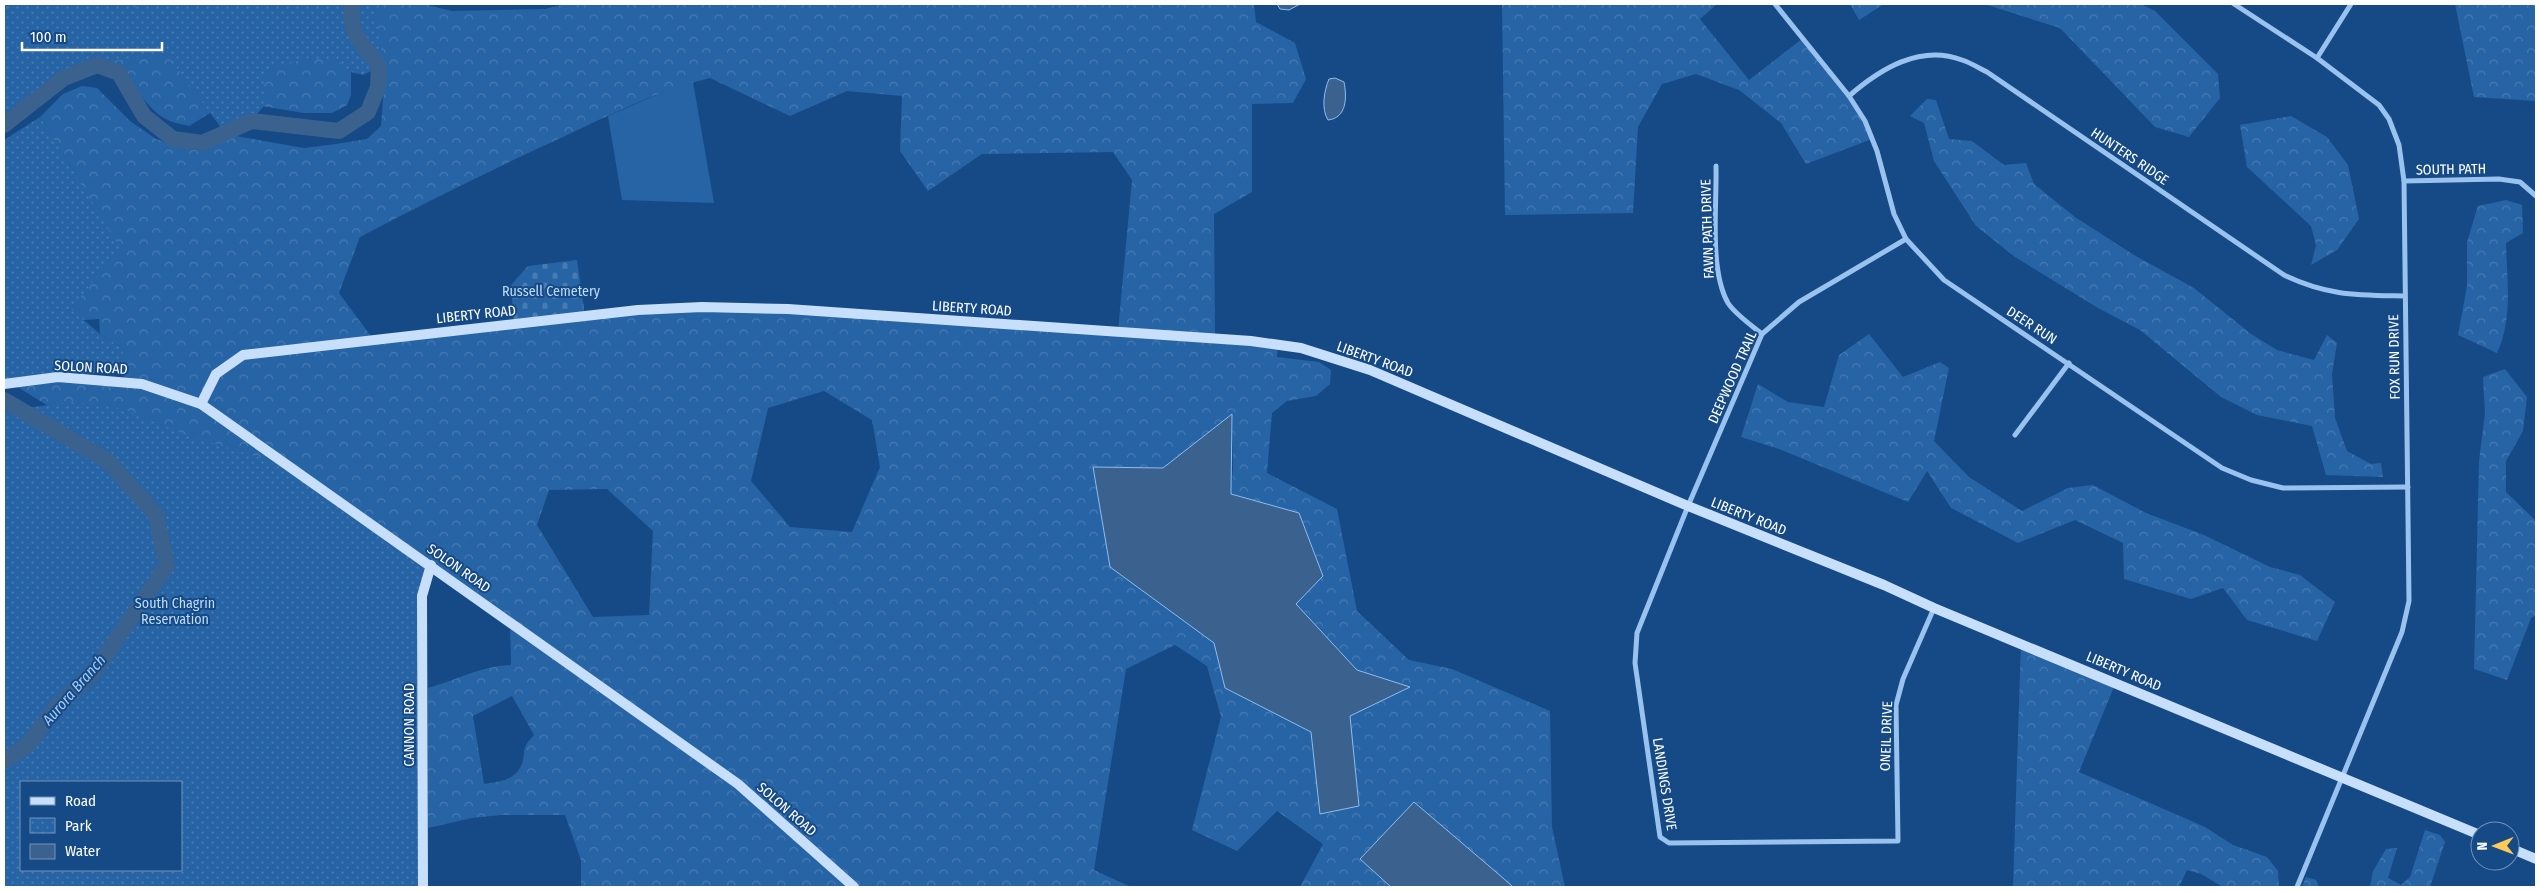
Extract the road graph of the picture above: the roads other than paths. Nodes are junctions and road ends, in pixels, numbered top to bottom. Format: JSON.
{"nodes":[{"id":1,"x":1775,"y":4,"type":"edge"},
{"id":2,"x":2234,"y":4,"type":"edge"},
{"id":3,"x":2351,"y":4,"type":"edge"},
{"id":4,"x":2317,"y":58,"type":"junction"},
{"id":5,"x":1849,"y":96,"type":"junction"},
{"id":6,"x":1716,"y":166,"type":"dead end"},
{"id":7,"x":2404,"y":181,"type":"junction"},
{"id":8,"x":2536,"y":196,"type":"edge"},
{"id":9,"x":1906,"y":239,"type":"junction"},
{"id":10,"x":2404,"y":296,"type":"junction"},
{"id":11,"x":1762,"y":334,"type":"junction"},
{"id":12,"x":2069,"y":363,"type":"junction"},
{"id":13,"x":4,"y":384,"type":"edge"},
{"id":14,"x":201,"y":404,"type":"junction"},
{"id":15,"x":2015,"y":435,"type":"dead end"},
{"id":16,"x":2408,"y":487,"type":"junction"},
{"id":17,"x":1688,"y":506,"type":"junction"},
{"id":18,"x":431,"y":565,"type":"junction"},
{"id":19,"x":1934,"y":608,"type":"junction"},
{"id":20,"x":2342,"y":777,"type":"junction"},
{"id":21,"x":2470,"y":832,"type":"edge"},
{"id":22,"x":1898,"y":841,"type":"joint"},
{"id":23,"x":2520,"y":852,"type":"edge"},
{"id":24,"x":2536,"y":859,"type":"edge"},
{"id":25,"x":422,"y":887,"type":"edge"},
{"id":26,"x":854,"y":887,"type":"edge"},
{"id":27,"x":2297,"y":887,"type":"edge"}],
"edges":[{"from":1,"to":5,"type":"street","name":"DEER RUN"},
{"from":2,"to":4,"type":"street","name":"FOX RUN DRIVE"},
{"from":3,"to":4,"type":"street"},
{"from":4,"to":7,"type":"street","name":"FOX RUN DRIVE"},
{"from":5,"to":9,"type":"street","name":"DEER RUN"},
{"from":5,"to":10,"type":"street","name":"HUNTERS RIDGE"},
{"from":6,"to":11,"type":"street","name":"FAWN PATH DRIVE"},
{"from":7,"to":8,"type":"street","name":"SOUTH PATH"},
{"from":7,"to":10,"type":"street","name":"FOX RUN DRIVE"},
{"from":9,"to":11,"type":"street","name":"DEEPWOOD TRAIL"},
{"from":9,"to":12,"type":"street","name":"DEER RUN"},
{"from":10,"to":16,"type":"street","name":"FOX RUN DRIVE"},
{"from":11,"to":17,"type":"street","name":"DEEPWOOD TRAIL"},
{"from":12,"to":15,"type":"street"},
{"from":12,"to":16,"type":"street","name":"DEER RUN"},
{"from":13,"to":14,"type":"street","name":"SOLON ROAD"},
{"from":14,"to":17,"type":"street","name":"LIBERTY ROAD"},
{"from":14,"to":18,"type":"street","name":"SOLON ROAD"},
{"from":16,"to":20,"type":"street","name":"FOX RUN DRIVE"},
{"from":17,"to":19,"type":"street","name":"LIBERTY ROAD"},
{"from":17,"to":22,"type":"street","name":"LANDINGS DRIVE"},
{"from":18,"to":25,"type":"street","name":"CANNON ROAD"},
{"from":18,"to":26,"type":"street","name":"SOLON ROAD"},
{"from":19,"to":20,"type":"street","name":"LIBERTY ROAD"},
{"from":19,"to":22,"type":"street","name":"ONEIL DRIVE"},
{"from":20,"to":21,"type":"street","name":"LIBERTY ROAD"},
{"from":20,"to":27,"type":"street","name":"FOX RUN DRIVE"},
{"from":23,"to":24,"type":"street"}]}
